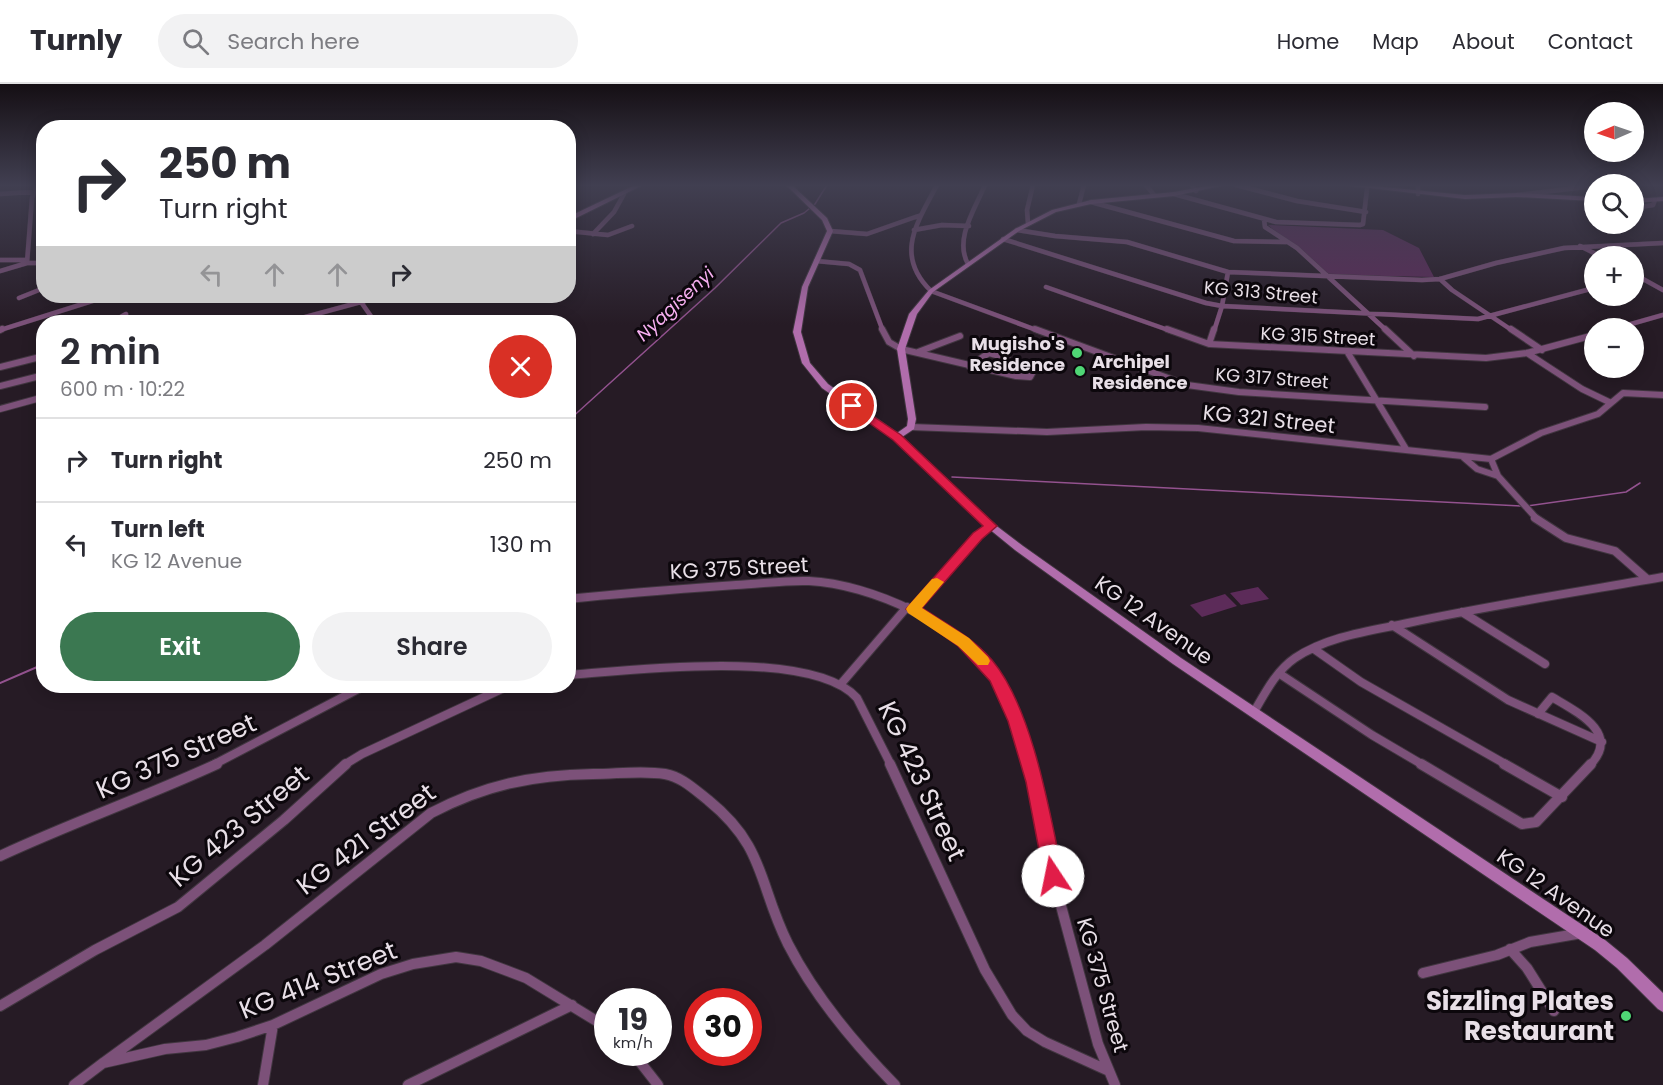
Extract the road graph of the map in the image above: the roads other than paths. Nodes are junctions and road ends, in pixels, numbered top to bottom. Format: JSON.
{"nodes":[{"id":1,"x":830,"y":231,"type":"edge"},
{"id":2,"x":30,"y":232,"type":"edge"},
{"id":3,"x":576,"y":232,"type":"edge"},
{"id":4,"x":595,"y":232,"type":"edge"},
{"id":5,"x":622,"y":232,"type":"edge"},
{"id":6,"x":839,"y":232,"type":"edge"},
{"id":7,"x":873,"y":232,"type":"edge"},
{"id":8,"x":914,"y":232,"type":"edge"},
{"id":9,"x":967,"y":232,"type":"edge"},
{"id":10,"x":1014,"y":232,"type":"edge"},
{"id":11,"x":1028,"y":232,"type":"edge"},
{"id":12,"x":1203,"y":232,"type":"edge"},
{"id":13,"x":1272,"y":232,"type":"edge"},
{"id":14,"x":593,"y":234,"type":"junction"},
{"id":15,"x":1003,"y":239,"type":"junction"},
{"id":16,"x":1288,"y":242,"type":"junction"},
{"id":17,"x":1663,"y":243,"type":"edge"},
{"id":18,"x":1578,"y":246,"type":"junction"},
{"id":19,"x":1584,"y":249,"type":"edge"},
{"id":20,"x":0,"y":260,"type":"edge"},
{"id":21,"x":816,"y":261,"type":"junction"},
{"id":22,"x":27,"y":262,"type":"junction"},
{"id":23,"x":36,"y":263,"type":"edge"},
{"id":24,"x":968,"y":264,"type":"junction"},
{"id":25,"x":0,"y":272,"type":"edge"},
{"id":26,"x":1228,"y":272,"type":"junction"},
{"id":27,"x":1327,"y":276,"type":"junction"},
{"id":28,"x":1440,"y":279,"type":"junction"},
{"id":29,"x":1644,"y":281,"type":"edge"},
{"id":30,"x":1046,"y":287,"type":"dead end"},
{"id":31,"x":1663,"y":290,"type":"edge"},
{"id":32,"x":36,"y":291,"type":"edge"},
{"id":33,"x":931,"y":291,"type":"junction"},
{"id":34,"x":1584,"y":291,"type":"edge"},
{"id":35,"x":19,"y":298,"type":"dead end"},
{"id":36,"x":86,"y":303,"type":"edge"},
{"id":37,"x":357,"y":303,"type":"edge"},
{"id":38,"x":1222,"y":306,"type":"junction"},
{"id":39,"x":1370,"y":313,"type":"junction"},
{"id":40,"x":48,"y":315,"type":"edge"},
{"id":41,"x":313,"y":315,"type":"edge"},
{"id":42,"x":1663,"y":315,"type":"edge"},
{"id":43,"x":1490,"y":316,"type":"junction"},
{"id":44,"x":36,"y":319,"type":"edge"},
{"id":45,"x":1644,"y":320,"type":"edge"},
{"id":46,"x":0,"y":330,"type":"edge"},
{"id":47,"x":960,"y":336,"type":"dead end"},
{"id":48,"x":1584,"y":338,"type":"edge"},
{"id":49,"x":1209,"y":345,"type":"junction"},
{"id":50,"x":901,"y":349,"type":"junction"},
{"id":51,"x":1542,"y":350,"type":"junction"},
{"id":52,"x":916,"y":353,"type":"junction"},
{"id":53,"x":1348,"y":353,"type":"junction"},
{"id":54,"x":1527,"y":353,"type":"junction"},
{"id":55,"x":1414,"y":356,"type":"junction"},
{"id":56,"x":36,"y":358,"type":"edge"},
{"id":57,"x":1007,"y":358,"type":"dead end"},
{"id":58,"x":969,"y":366,"type":"junction"},
{"id":59,"x":1046,"y":366,"type":"dead end"},
{"id":60,"x":0,"y":367,"type":"edge"},
{"id":61,"x":36,"y":377,"type":"edge"},
{"id":62,"x":0,"y":386,"type":"edge"},
{"id":63,"x":1663,"y":395,"type":"edge"},
{"id":64,"x":36,"y":399,"type":"edge"},
{"id":65,"x":1375,"y":399,"type":"junction"},
{"id":66,"x":1609,"y":402,"type":"junction"},
{"id":67,"x":1485,"y":407,"type":"dead end"},
{"id":68,"x":0,"y":409,"type":"edge"},
{"id":69,"x":911,"y":427,"type":"junction"},
{"id":70,"x":897,"y":438,"type":"junction"},
{"id":71,"x":1407,"y":449,"type":"junction"},
{"id":72,"x":1463,"y":458,"type":"junction"},
{"id":73,"x":1491,"y":459,"type":"junction"},
{"id":74,"x":1498,"y":476,"type":"junction"},
{"id":75,"x":991,"y":526,"type":"junction"},
{"id":76,"x":1663,"y":577,"type":"edge"},
{"id":77,"x":1647,"y":579,"type":"junction"},
{"id":78,"x":576,"y":599,"type":"edge"},
{"id":79,"x":910,"y":608,"type":"junction"},
{"id":80,"x":1462,"y":612,"type":"junction"},
{"id":81,"x":1392,"y":625,"type":"junction"},
{"id":82,"x":1314,"y":649,"type":"junction"},
{"id":83,"x":1545,"y":664,"type":"dead end"},
{"id":84,"x":576,"y":674,"type":"edge"},
{"id":85,"x":1280,"y":674,"type":"junction"},
{"id":86,"x":840,"y":685,"type":"junction"},
{"id":87,"x":351,"y":693,"type":"edge"},
{"id":88,"x":493,"y":693,"type":"edge"},
{"id":89,"x":1254,"y":712,"type":"junction"},
{"id":90,"x":1538,"y":714,"type":"junction"},
{"id":91,"x":1603,"y":743,"type":"junction"},
{"id":92,"x":1562,"y":797,"type":"junction"},
{"id":93,"x":0,"y":856,"type":"edge"},
{"id":94,"x":1582,"y":933,"type":"junction"},
{"id":95,"x":1510,"y":950,"type":"junction"},
{"id":96,"x":1423,"y":973,"type":"dead end"},
{"id":97,"x":1663,"y":1004,"type":"edge"},
{"id":98,"x":572,"y":1005,"type":"junction"},
{"id":99,"x":0,"y":1006,"type":"edge"},
{"id":100,"x":1554,"y":1011,"type":"dead end"},
{"id":101,"x":594,"y":1019,"type":"edge"},
{"id":102,"x":273,"y":1025,"type":"junction"},
{"id":103,"x":103,"y":1063,"type":"junction"},
{"id":104,"x":643,"y":1066,"type":"edge"},
{"id":105,"x":1109,"y":1071,"type":"junction"},
{"id":106,"x":74,"y":1085,"type":"edge"},
{"id":107,"x":263,"y":1085,"type":"edge"},
{"id":108,"x":408,"y":1085,"type":"edge"},
{"id":109,"x":658,"y":1085,"type":"edge"},
{"id":110,"x":895,"y":1085,"type":"edge"},
{"id":111,"x":1115,"y":1085,"type":"edge"}],
"edges":[{"from":1,"to":21,"type":"main road","name":"KG 12 Avenue"},
{"from":2,"to":22,"type":"street"},
{"from":3,"to":14,"type":"street"},
{"from":4,"to":14,"type":"street"},
{"from":5,"to":14,"type":"street"},
{"from":6,"to":7,"type":"street"},
{"from":8,"to":33,"type":"street"},
{"from":9,"to":24,"type":"street"},
{"from":10,"to":15,"type":"main road"},
{"from":11,"to":26,"type":"street"},
{"from":12,"to":16,"type":"street"},
{"from":13,"to":16,"type":"street"},
{"from":15,"to":24,"type":"main road"},
{"from":15,"to":38,"type":"street","name":"KG 313 Street"},
{"from":16,"to":27,"type":"street"},
{"from":17,"to":18,"type":"street"},
{"from":18,"to":19,"type":"street"},
{"from":18,"to":28,"type":"street"},
{"from":20,"to":22,"type":"street"},
{"from":21,"to":50,"type":"street"},
{"from":21,"to":70,"type":"main road","name":"KG 12 Avenue"},
{"from":22,"to":23,"type":"street"},
{"from":22,"to":25,"type":"street"},
{"from":24,"to":33,"type":"main road"},
{"from":26,"to":27,"type":"street"},
{"from":26,"to":38,"type":"street"},
{"from":27,"to":28,"type":"street"},
{"from":27,"to":39,"type":"street"},
{"from":28,"to":43,"type":"street"},
{"from":29,"to":31,"type":"street"},
{"from":30,"to":49,"type":"street","name":"KG 315 Street"},
{"from":32,"to":35,"type":"street"},
{"from":33,"to":50,"type":"main road"},
{"from":33,"to":65,"type":"street","name":"KG 317 Street"},
{"from":34,"to":43,"type":"street","name":"KG 313 Street"},
{"from":36,"to":40,"type":"street"},
{"from":37,"to":41,"type":"street"},
{"from":38,"to":39,"type":"street","name":"KG 313 Street"},
{"from":38,"to":49,"type":"street"},
{"from":39,"to":43,"type":"street","name":"KG 313 Street"},
{"from":39,"to":55,"type":"street"},
{"from":42,"to":45,"type":"street"},
{"from":43,"to":51,"type":"street"},
{"from":44,"to":46,"type":"street"},
{"from":47,"to":52,"type":"street"},
{"from":48,"to":51,"type":"street","name":"KG 315 Street"},
{"from":49,"to":53,"type":"street","name":"KG 315 Street"},
{"from":50,"to":52,"type":"street"},
{"from":50,"to":69,"type":"main road"},
{"from":51,"to":54,"type":"street","name":"KG 315 Street"},
{"from":52,"to":58,"type":"street"},
{"from":53,"to":55,"type":"street","name":"KG 315 Street"},
{"from":53,"to":65,"type":"street"},
{"from":54,"to":55,"type":"street","name":"KG 315 Street"},
{"from":54,"to":66,"type":"street"},
{"from":56,"to":60,"type":"street"},
{"from":57,"to":58,"type":"street"},
{"from":58,"to":59,"type":"street"},
{"from":61,"to":62,"type":"street"},
{"from":63,"to":66,"type":"street","name":"KG 321 Street"},
{"from":64,"to":68,"type":"street"},
{"from":65,"to":67,"type":"street","name":"KG 317 Street"},
{"from":65,"to":71,"type":"street"},
{"from":66,"to":73,"type":"street","name":"KG 321 Street"},
{"from":69,"to":70,"type":"main road"},
{"from":69,"to":71,"type":"street","name":"KG 321 Street"},
{"from":70,"to":75,"type":"main road","name":"KG 12 Avenue"},
{"from":71,"to":72,"type":"street","name":"KG 321 Street"},
{"from":72,"to":73,"type":"street","name":"KG 321 Street"},
{"from":72,"to":74,"type":"street"},
{"from":73,"to":74,"type":"street"},
{"from":74,"to":77,"type":"street"},
{"from":75,"to":79,"type":"street"},
{"from":75,"to":89,"type":"main road","name":"KG 12 Avenue"},
{"from":76,"to":77,"type":"street"},
{"from":77,"to":80,"type":"street"},
{"from":78,"to":79,"type":"street","name":"KG 375 Street"},
{"from":79,"to":86,"type":"street"},
{"from":79,"to":105,"type":"street","name":"KG 375 Street"},
{"from":80,"to":81,"type":"street"},
{"from":80,"to":83,"type":"street"},
{"from":81,"to":82,"type":"street"},
{"from":81,"to":90,"type":"street"},
{"from":82,"to":85,"type":"street"},
{"from":82,"to":92,"type":"street"},
{"from":84,"to":86,"type":"street","name":"KG 423 Street"},
{"from":85,"to":89,"type":"street"},
{"from":85,"to":92,"type":"street"},
{"from":86,"to":105,"type":"street","name":"KG 423 Street"},
{"from":87,"to":93,"type":"street","name":"KG 375 Street"},
{"from":88,"to":99,"type":"street","name":"KG 423 Street"},
{"from":89,"to":94,"type":"main road","name":"KG 12 Avenue"},
{"from":90,"to":91,"type":"street"},
{"from":90,"to":91,"type":"street"},
{"from":91,"to":92,"type":"street"},
{"from":94,"to":95,"type":"street"},
{"from":94,"to":97,"type":"main road","name":"KG 12 Avenue"},
{"from":95,"to":96,"type":"street"},
{"from":95,"to":100,"type":"street"},
{"from":98,"to":101,"type":"street","name":"KG 414 Street"},
{"from":98,"to":102,"type":"street","name":"KG 414 Street"},
{"from":98,"to":108,"type":"street"},
{"from":102,"to":103,"type":"street","name":"KG 414 Street"},
{"from":102,"to":107,"type":"street"},
{"from":103,"to":106,"type":"street","name":"KG 414 Street"},
{"from":103,"to":110,"type":"street","name":"KG 421 Street"},
{"from":104,"to":109,"type":"street"},
{"from":105,"to":111,"type":"street","name":"KG 375 Street"}]}
